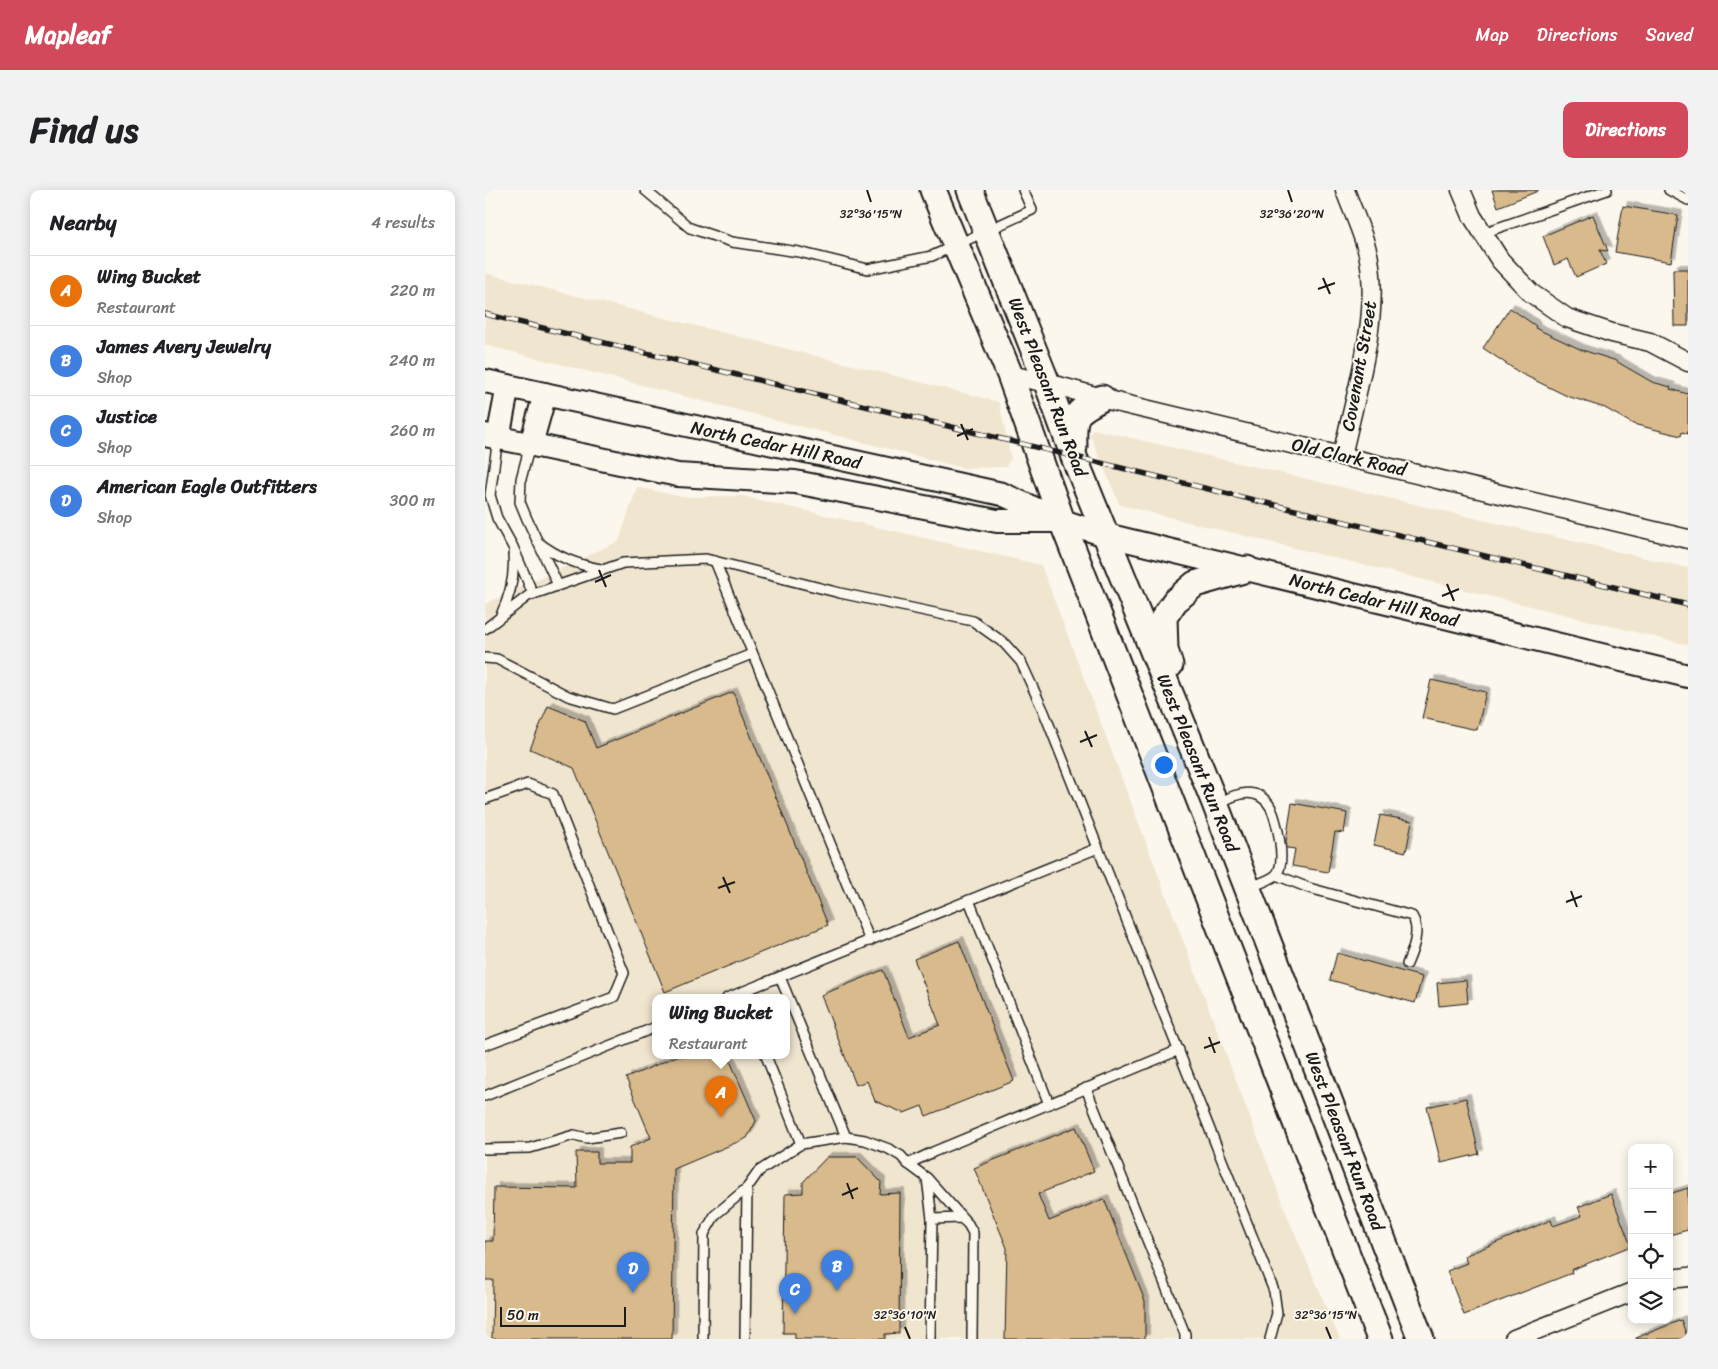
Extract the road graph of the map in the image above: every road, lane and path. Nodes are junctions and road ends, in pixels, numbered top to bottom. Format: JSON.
{"nodes":[{"id":1,"x":645,"y":190,"type":"edge"},
{"id":2,"x":933,"y":190,"type":"edge"},
{"id":3,"x":970,"y":190,"type":"edge"},
{"id":4,"x":1023,"y":190,"type":"edge"},
{"id":5,"x":1461,"y":190,"type":"edge"},
{"id":6,"x":1607,"y":190,"type":"edge"},
{"id":7,"x":1669,"y":190,"type":"edge"},
{"id":8,"x":1349,"y":192,"type":"edge"},
{"id":9,"x":1688,"y":200,"type":"edge"},
{"id":10,"x":986,"y":230,"type":"junction"},
{"id":11,"x":1483,"y":233,"type":"junction"},
{"id":12,"x":955,"y":245,"type":"junction"},
{"id":13,"x":1688,"y":362,"type":"edge"},
{"id":14,"x":1010,"y":376,"type":"junction"},
{"id":15,"x":485,"y":381,"type":"edge"},
{"id":16,"x":1047,"y":383,"type":"junction"},
{"id":17,"x":508,"y":386,"type":"junction"},
{"id":18,"x":545,"y":394,"type":"junction"},
{"id":19,"x":1102,"y":398,"type":"junction"},
{"id":20,"x":492,"y":436,"type":"edge"},
{"id":21,"x":531,"y":444,"type":"junction"},
{"id":22,"x":1342,"y":456,"type":"junction"},
{"id":23,"x":1074,"y":457,"type":"junction"},
{"id":24,"x":1062,"y":521,"type":"junction"},
{"id":25,"x":1107,"y":536,"type":"junction"},
{"id":26,"x":1688,"y":539,"type":"edge"},
{"id":27,"x":537,"y":540,"type":"junction"},
{"id":28,"x":513,"y":548,"type":"junction"},
{"id":29,"x":715,"y":561,"type":"junction"},
{"id":30,"x":604,"y":569,"type":"junction"},
{"id":31,"x":1247,"y":569,"type":"junction"},
{"id":32,"x":558,"y":585,"type":"junction"},
{"id":33,"x":533,"y":594,"type":"junction"},
{"id":34,"x":500,"y":617,"type":"junction"},
{"id":35,"x":485,"y":629,"type":"edge"},
{"id":36,"x":752,"y":654,"type":"junction"},
{"id":37,"x":485,"y":658,"type":"edge"},
{"id":38,"x":1688,"y":676,"type":"edge"},
{"id":39,"x":485,"y":799,"type":"edge"},
{"id":40,"x":1215,"y":803,"type":"junction"},
{"id":41,"x":1099,"y":848,"type":"junction"},
{"id":42,"x":1276,"y":875,"type":"junction"},
{"id":43,"x":1248,"y":888,"type":"junction"},
{"id":44,"x":969,"y":900,"type":"junction"},
{"id":45,"x":870,"y":940,"type":"junction"},
{"id":46,"x":1407,"y":964,"type":"dead end"},
{"id":47,"x":780,"y":977,"type":"junction"},
{"id":48,"x":745,"y":994,"type":"edge"},
{"id":49,"x":787,"y":994,"type":"edge"},
{"id":50,"x":790,"y":1001,"type":"edge"},
{"id":51,"x":652,"y":1029,"type":"edge"},
{"id":52,"x":485,"y":1045,"type":"edge"},
{"id":53,"x":1179,"y":1050,"type":"junction"},
{"id":54,"x":766,"y":1059,"type":"edge"},
{"id":55,"x":1086,"y":1088,"type":"junction"},
{"id":56,"x":485,"y":1096,"type":"edge"},
{"id":57,"x":1049,"y":1104,"type":"junction"},
{"id":58,"x":621,"y":1133,"type":"dead end"},
{"id":59,"x":846,"y":1137,"type":"junction"},
{"id":60,"x":801,"y":1144,"type":"junction"},
{"id":61,"x":485,"y":1149,"type":"edge"},
{"id":62,"x":908,"y":1164,"type":"junction"},
{"id":63,"x":927,"y":1178,"type":"junction"},
{"id":64,"x":747,"y":1188,"type":"junction"},
{"id":65,"x":932,"y":1219,"type":"junction"},
{"id":66,"x":968,"y":1224,"type":"junction"},
{"id":67,"x":1688,"y":1277,"type":"edge"},
{"id":68,"x":1673,"y":1279,"type":"edge"},
{"id":69,"x":1628,"y":1294,"type":"edge"},
{"id":70,"x":703,"y":1339,"type":"edge"},
{"id":71,"x":745,"y":1339,"type":"edge"},
{"id":72,"x":931,"y":1339,"type":"edge"},
{"id":73,"x":972,"y":1339,"type":"edge"},
{"id":74,"x":1185,"y":1339,"type":"edge"},
{"id":75,"x":1270,"y":1339,"type":"edge"},
{"id":76,"x":1380,"y":1339,"type":"edge"},
{"id":77,"x":1421,"y":1339,"type":"edge"},
{"id":78,"x":1515,"y":1339,"type":"edge"}],
"edges":[{"from":1,"to":12,"type":"lane"},
{"from":2,"to":12,"type":"main road","name":"West Pleasant Run Road"},
{"from":3,"to":10,"type":"main road","name":"West Pleasant Run Road"},
{"from":4,"to":10,"type":"lane"},
{"from":5,"to":11,"type":"street"},
{"from":6,"to":11,"type":"lane"},
{"from":7,"to":9,"type":"lane"},
{"from":8,"to":22,"type":"street","name":"Covenant Street"},
{"from":10,"to":12,"type":"lane"},
{"from":10,"to":16,"type":"main road","name":"West Pleasant Run Road"},
{"from":11,"to":13,"type":"street"},
{"from":12,"to":14,"type":"main road","name":"West Pleasant Run Road"},
{"from":14,"to":16,"type":"street","name":"Old Clark Road"},
{"from":14,"to":24,"type":"main road","name":"West Pleasant Run Road"},
{"from":15,"to":17,"type":"street","name":"North Cedar Hill Road"},
{"from":16,"to":19,"type":"street","name":"Old Clark Road"},
{"from":16,"to":23,"type":"main road","name":"West Pleasant Run Road"},
{"from":17,"to":18,"type":"street","name":"North Cedar Hill Road"},
{"from":17,"to":20,"type":"street"},
{"from":18,"to":21,"type":"street"},
{"from":18,"to":24,"type":"street","name":"North Cedar Hill Road"},
{"from":19,"to":22,"type":"street","name":"Old Clark Road"},
{"from":19,"to":23,"type":"main road"},
{"from":20,"to":21,"type":"street","name":"North Cedar Hill Road"},
{"from":20,"to":28,"type":"lane"},
{"from":21,"to":24,"type":"street","name":"North Cedar Hill Road"},
{"from":21,"to":27,"type":"lane"},
{"from":22,"to":26,"type":"street","name":"Old Clark Road"},
{"from":23,"to":25,"type":"main road","name":"West Pleasant Run Road"},
{"from":24,"to":25,"type":"street","name":"North Cedar Hill Road"},
{"from":24,"to":76,"type":"main road","name":"West Pleasant Run Road"},
{"from":25,"to":31,"type":"street","name":"North Cedar Hill Road"},
{"from":25,"to":40,"type":"main road","name":"West Pleasant Run Road"},
{"from":27,"to":30,"type":"lane"},
{"from":27,"to":32,"type":"lane"},
{"from":28,"to":33,"type":"lane"},
{"from":28,"to":34,"type":"lane"},
{"from":29,"to":30,"type":"lane"},
{"from":29,"to":36,"type":"lane"},
{"from":29,"to":41,"type":"lane"},
{"from":30,"to":32,"type":"lane"},
{"from":31,"to":38,"type":"street","name":"North Cedar Hill Road"},
{"from":31,"to":40,"type":"main road"},
{"from":32,"to":33,"type":"lane"},
{"from":33,"to":34,"type":"lane"},
{"from":34,"to":35,"type":"lane"},
{"from":36,"to":37,"type":"lane"},
{"from":36,"to":45,"type":"lane"},
{"from":39,"to":52,"type":"lane"},
{"from":40,"to":42,"type":"lane"},
{"from":40,"to":43,"type":"main road","name":"West Pleasant Run Road"},
{"from":41,"to":44,"type":"lane"},
{"from":41,"to":53,"type":"lane"},
{"from":42,"to":43,"type":"lane"},
{"from":42,"to":46,"type":"lane"},
{"from":43,"to":77,"type":"main road","name":"West Pleasant Run Road"},
{"from":44,"to":45,"type":"lane"},
{"from":44,"to":57,"type":"lane"},
{"from":45,"to":47,"type":"lane"},
{"from":47,"to":48,"type":"lane"},
{"from":47,"to":49,"type":"lane"},
{"from":50,"to":59,"type":"lane"},
{"from":51,"to":56,"type":"lane"},
{"from":53,"to":55,"type":"lane"},
{"from":53,"to":75,"type":"lane"},
{"from":54,"to":60,"type":"lane"},
{"from":55,"to":57,"type":"lane"},
{"from":55,"to":74,"type":"lane"},
{"from":57,"to":62,"type":"lane"},
{"from":58,"to":61,"type":"lane"},
{"from":59,"to":60,"type":"lane"},
{"from":59,"to":62,"type":"lane"},
{"from":60,"to":64,"type":"lane"},
{"from":62,"to":63,"type":"lane"},
{"from":63,"to":65,"type":"lane"},
{"from":63,"to":66,"type":"lane"},
{"from":64,"to":70,"type":"lane"},
{"from":64,"to":71,"type":"lane"},
{"from":65,"to":66,"type":"lane"},
{"from":65,"to":72,"type":"lane"},
{"from":66,"to":73,"type":"lane"},
{"from":67,"to":68,"type":"street"},
{"from":69,"to":78,"type":"street"}]}
